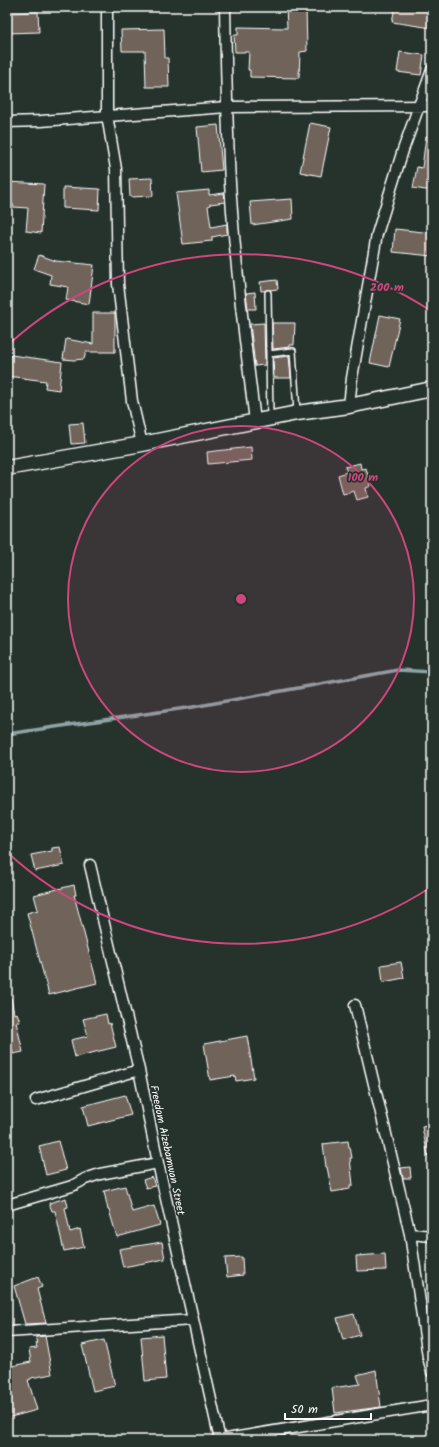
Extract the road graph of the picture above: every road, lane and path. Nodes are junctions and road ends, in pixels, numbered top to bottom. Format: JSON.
{"nodes":[{"id":1,"x":107,"y":7,"type":"edge"},
{"id":2,"x":225,"y":7,"type":"edge"},
{"id":3,"x":432,"y":70,"type":"edge"},
{"id":4,"x":227,"y":106,"type":"junction"},
{"id":5,"x":419,"y":106,"type":"junction"},
{"id":6,"x":432,"y":106,"type":"edge"},
{"id":7,"x":107,"y":116,"type":"junction"},
{"id":8,"x":7,"y":122,"type":"edge"},
{"id":9,"x":268,"y":293,"type":"dead end"},
{"id":10,"x":269,"y":354,"type":"junction"},
{"id":11,"x":432,"y":389,"type":"edge"},
{"id":12,"x":349,"y":406,"type":"junction"},
{"id":13,"x":297,"y":413,"type":"junction"},
{"id":14,"x":270,"y":418,"type":"junction"},
{"id":15,"x":255,"y":421,"type":"junction"},
{"id":16,"x":142,"y":444,"type":"junction"},
{"id":17,"x":7,"y":468,"type":"edge"},
{"id":18,"x":90,"y":865,"type":"dead end"},
{"id":19,"x":355,"y":1005,"type":"dead end"},
{"id":20,"x":139,"y":1070,"type":"junction"},
{"id":21,"x":36,"y":1100,"type":"dead end"},
{"id":22,"x":158,"y":1163,"type":"junction"},
{"id":23,"x":7,"y":1205,"type":"edge"},
{"id":24,"x":410,"y":1234,"type":"junction"},
{"id":25,"x":432,"y":1236,"type":"edge"},
{"id":26,"x":193,"y":1320,"type":"junction"},
{"id":27,"x":7,"y":1332,"type":"edge"},
{"id":28,"x":430,"y":1357,"type":"edge"},
{"id":29,"x":432,"y":1372,"type":"edge"},
{"id":30,"x":432,"y":1406,"type":"edge"},
{"id":31,"x":220,"y":1440,"type":"edge"}],
"edges":[{"from":1,"to":7,"type":"street"},
{"from":2,"to":4,"type":"street"},
{"from":3,"to":5,"type":"street"},
{"from":4,"to":5,"type":"street"},
{"from":4,"to":7,"type":"street"},
{"from":4,"to":15,"type":"street"},
{"from":5,"to":6,"type":"street"},
{"from":5,"to":12,"type":"street"},
{"from":7,"to":8,"type":"street"},
{"from":7,"to":16,"type":"street"},
{"from":9,"to":10,"type":"lane"},
{"from":10,"to":13,"type":"lane"},
{"from":10,"to":14,"type":"lane"},
{"from":11,"to":12,"type":"street"},
{"from":12,"to":13,"type":"street"},
{"from":13,"to":14,"type":"street"},
{"from":14,"to":15,"type":"street"},
{"from":15,"to":16,"type":"street"},
{"from":16,"to":17,"type":"street"},
{"from":18,"to":20,"type":"street","name":"Freedom Aizebamwan Street"},
{"from":19,"to":24,"type":"street"},
{"from":20,"to":21,"type":"street"},
{"from":20,"to":22,"type":"street","name":"Freedom Aizebamwan Street"},
{"from":22,"to":23,"type":"street"},
{"from":22,"to":26,"type":"street","name":"Freedom Aizebamwan Street"},
{"from":24,"to":25,"type":"street"},
{"from":24,"to":28,"type":"street"},
{"from":26,"to":27,"type":"street"},
{"from":26,"to":31,"type":"street","name":"Freedom Aizebamwan Street"},
{"from":28,"to":29,"type":"street"},
{"from":30,"to":31,"type":"street"}]}
